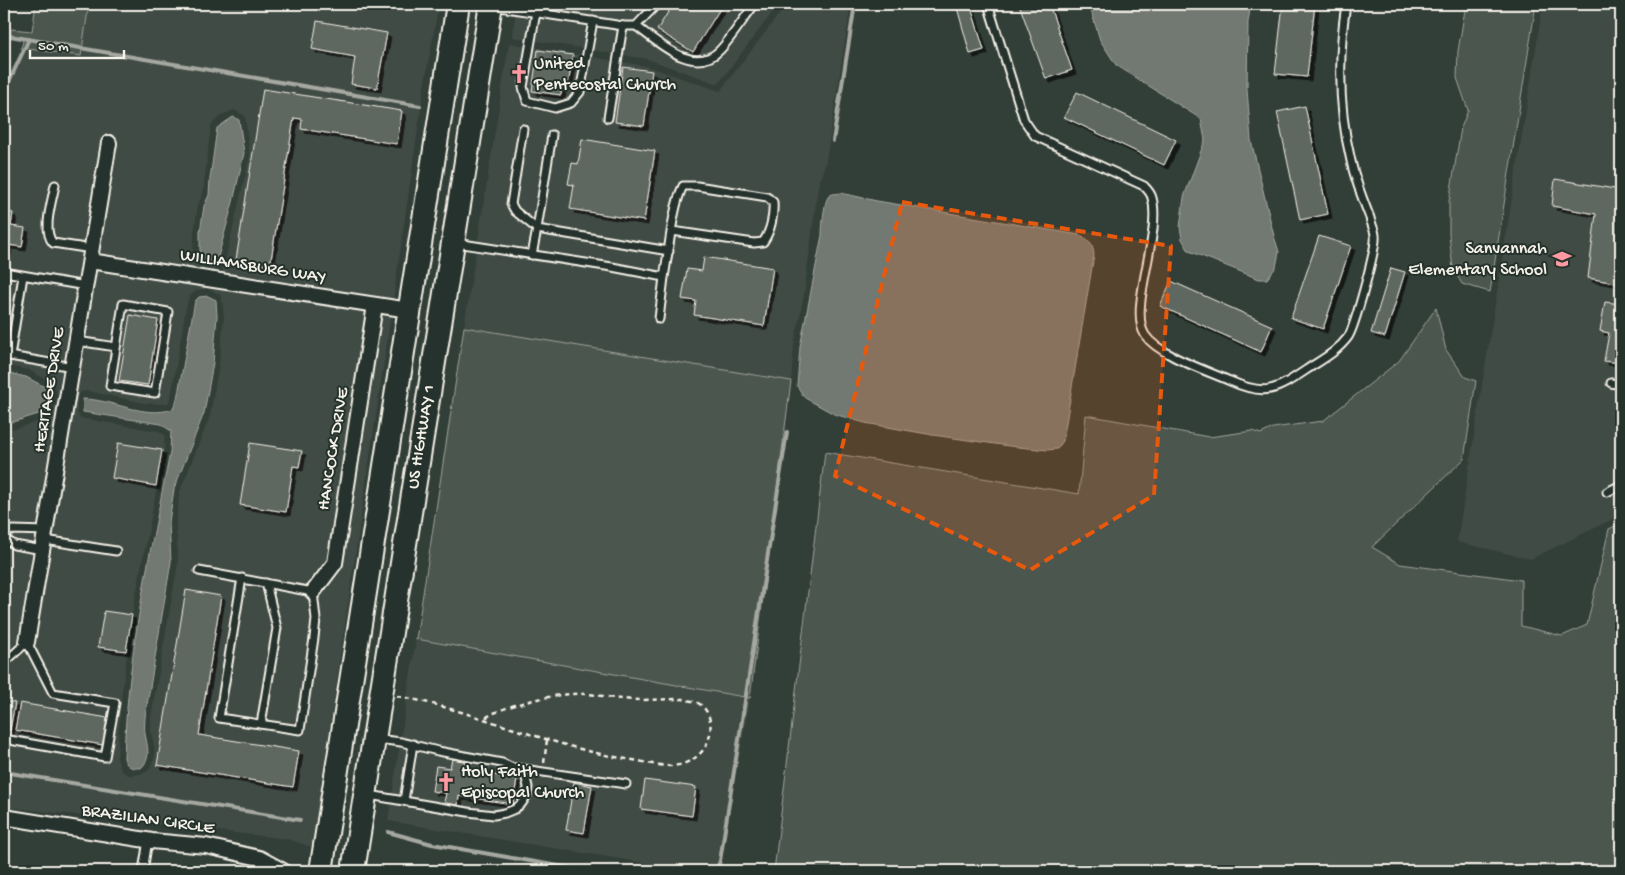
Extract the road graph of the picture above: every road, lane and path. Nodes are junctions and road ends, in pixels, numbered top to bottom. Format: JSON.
{"nodes":[{"id":1,"x":458,"y":4,"type":"edge"},
{"id":2,"x":491,"y":4,"type":"edge"},
{"id":3,"x":658,"y":4,"type":"edge"},
{"id":4,"x":754,"y":4,"type":"edge"},
{"id":5,"x":988,"y":4,"type":"edge"},
{"id":6,"x":1346,"y":4,"type":"edge"},
{"id":7,"x":536,"y":12,"type":"junction"},
{"id":8,"x":593,"y":21,"type":"junction"},
{"id":9,"x":623,"y":26,"type":"junction"},
{"id":10,"x":636,"y":26,"type":"junction"},
{"id":11,"x":608,"y":118,"type":"dead end"},
{"id":12,"x":523,"y":129,"type":"dead end"},
{"id":13,"x":552,"y":135,"type":"dead end"},
{"id":14,"x":109,"y":143,"type":"dead end"},
{"id":15,"x":55,"y":184,"type":"dead end"},
{"id":16,"x":537,"y":229,"type":"junction"},
{"id":17,"x":672,"y":231,"type":"junction"},
{"id":18,"x":453,"y":242,"type":"junction"},
{"id":19,"x":669,"y":251,"type":"junction"},
{"id":20,"x":91,"y":255,"type":"junction"},
{"id":21,"x":532,"y":255,"type":"junction"},
{"id":22,"x":4,"y":272,"type":"edge"},
{"id":23,"x":23,"y":276,"type":"junction"},
{"id":24,"x":664,"y":277,"type":"junction"},
{"id":25,"x":86,"y":286,"type":"junction"},
{"id":26,"x":375,"y":305,"type":"junction"},
{"id":27,"x":409,"y":310,"type":"junction"},
{"id":28,"x":659,"y":319,"type":"dead end"},
{"id":29,"x":77,"y":341,"type":"junction"},
{"id":30,"x":116,"y":347,"type":"junction"},
{"id":31,"x":7,"y":356,"type":"edge"},
{"id":32,"x":73,"y":367,"type":"junction"},
{"id":33,"x":433,"y":368,"type":"junction"},
{"id":34,"x":1611,"y":383,"type":"dead end"},
{"id":35,"x":1621,"y":385,"type":"edge"},
{"id":36,"x":1621,"y":485,"type":"edge"},
{"id":37,"x":1607,"y":492,"type":"dead end"},
{"id":38,"x":4,"y":532,"type":"edge"},
{"id":39,"x":4,"y":538,"type":"edge"},
{"id":40,"x":44,"y":541,"type":"junction"},
{"id":41,"x":116,"y":551,"type":"dead end"},
{"id":42,"x":200,"y":571,"type":"dead end"},
{"id":43,"x":242,"y":578,"type":"junction"},
{"id":44,"x":266,"y":583,"type":"junction"},
{"id":45,"x":313,"y":592,"type":"junction"},
{"id":46,"x":27,"y":642,"type":"junction"},
{"id":47,"x":4,"y":663,"type":"edge"},
{"id":48,"x":381,"y":693,"type":"junction"},
{"id":49,"x":484,"y":719,"type":"junction"},
{"id":50,"x":261,"y":724,"type":"junction"},
{"id":51,"x":374,"y":738,"type":"junction"},
{"id":52,"x":4,"y":739,"type":"edge"},
{"id":53,"x":547,"y":740,"type":"junction"},
{"id":54,"x":413,"y":744,"type":"junction"},
{"id":55,"x":513,"y":768,"type":"junction"},
{"id":56,"x":542,"y":772,"type":"junction"},
{"id":57,"x":626,"y":784,"type":"dead end"},
{"id":58,"x":365,"y":794,"type":"junction"},
{"id":59,"x":404,"y":801,"type":"junction"},
{"id":60,"x":4,"y":817,"type":"edge"},
{"id":61,"x":148,"y":840,"type":"junction"},
{"id":62,"x":143,"y":871,"type":"edge"},
{"id":63,"x":283,"y":871,"type":"edge"},
{"id":64,"x":321,"y":871,"type":"edge"},
{"id":65,"x":353,"y":871,"type":"edge"}],
"edges":[{"from":1,"to":27,"type":"main road","name":"US HIGHWAY 1"},
{"from":2,"to":7,"type":"lane"},
{"from":2,"to":18,"type":"main road","name":"US HIGHWAY 1"},
{"from":3,"to":10,"type":"lane"},
{"from":4,"to":10,"type":"lane"},
{"from":5,"to":6,"type":"lane"},
{"from":7,"to":8,"type":"lane"},
{"from":7,"to":8,"type":"lane"},
{"from":8,"to":9,"type":"lane"},
{"from":9,"to":10,"type":"lane"},
{"from":9,"to":11,"type":"lane"},
{"from":12,"to":16,"type":"lane"},
{"from":13,"to":16,"type":"lane"},
{"from":14,"to":20,"type":"street","name":"HERITAGE DRIVE"},
{"from":15,"to":20,"type":"lane"},
{"from":16,"to":19,"type":"lane"},
{"from":16,"to":21,"type":"lane"},
{"from":17,"to":17,"type":"lane"},
{"from":17,"to":19,"type":"lane"},
{"from":18,"to":21,"type":"lane"},
{"from":18,"to":33,"type":"main road","name":"US HIGHWAY 1"},
{"from":19,"to":24,"type":"lane"},
{"from":20,"to":25,"type":"street","name":"HERITAGE DRIVE"},
{"from":20,"to":26,"type":"street","name":"WILLIAMSBURG WAY"},
{"from":21,"to":24,"type":"lane"},
{"from":22,"to":23,"type":"lane"},
{"from":23,"to":25,"type":"lane"},
{"from":23,"to":31,"type":"lane"},
{"from":24,"to":28,"type":"lane"},
{"from":25,"to":29,"type":"street","name":"HERITAGE DRIVE"},
{"from":26,"to":27,"type":"street","name":"WILLIAMSBURG WAY"},
{"from":26,"to":45,"type":"street","name":"HANCOCK DRIVE"},
{"from":27,"to":33,"type":"main road"},
{"from":27,"to":64,"type":"main road","name":"US HIGHWAY 1"},
{"from":29,"to":30,"type":"lane"},
{"from":29,"to":32,"type":"street","name":"HERITAGE DRIVE"},
{"from":30,"to":30,"type":"lane"},
{"from":31,"to":32,"type":"lane"},
{"from":32,"to":40,"type":"street","name":"HERITAGE DRIVE"},
{"from":33,"to":48,"type":"main road","name":"US HIGHWAY 1"},
{"from":34,"to":35,"type":"lane"},
{"from":36,"to":37,"type":"lane"},
{"from":38,"to":40,"type":"lane"},
{"from":39,"to":40,"type":"lane"},
{"from":40,"to":41,"type":"lane"},
{"from":40,"to":46,"type":"street","name":"HERITAGE DRIVE"},
{"from":42,"to":43,"type":"lane"},
{"from":43,"to":44,"type":"lane"},
{"from":43,"to":50,"type":"lane"},
{"from":44,"to":45,"type":"lane"},
{"from":44,"to":50,"type":"lane"},
{"from":45,"to":50,"type":"lane"},
{"from":46,"to":47,"type":"lane"},
{"from":46,"to":52,"type":"lane"},
{"from":48,"to":49,"type":"path"},
{"from":48,"to":51,"type":"main road","name":"US HIGHWAY 1"},
{"from":49,"to":53,"type":"path"},
{"from":49,"to":53,"type":"path"},
{"from":51,"to":54,"type":"lane"},
{"from":51,"to":58,"type":"main road","name":"US HIGHWAY 1"},
{"from":53,"to":56,"type":"path"},
{"from":54,"to":55,"type":"lane"},
{"from":54,"to":59,"type":"lane"},
{"from":55,"to":56,"type":"lane"},
{"from":55,"to":59,"type":"lane"},
{"from":56,"to":57,"type":"lane"},
{"from":58,"to":59,"type":"lane"},
{"from":58,"to":65,"type":"main road","name":"US HIGHWAY 1"},
{"from":60,"to":61,"type":"street","name":"BRAZILIAN CIRCLE"},
{"from":61,"to":62,"type":"lane"},
{"from":61,"to":63,"type":"street","name":"BRAZILIAN CIRCLE"}]}
